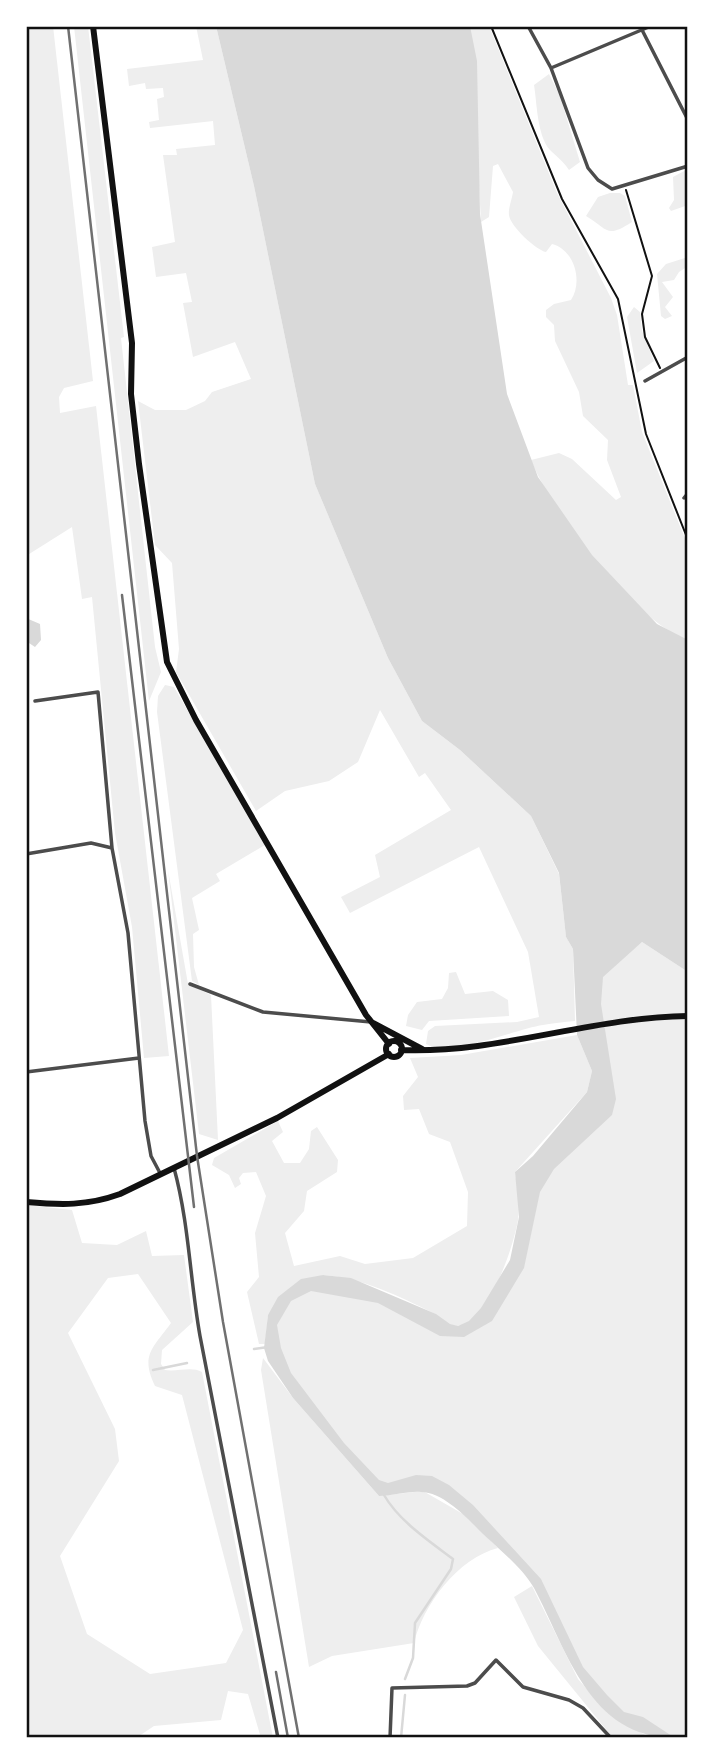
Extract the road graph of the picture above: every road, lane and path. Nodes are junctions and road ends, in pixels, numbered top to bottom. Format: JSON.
{"nodes":[{"id":1,"x":93,"y":26,"type":"edge"},
{"id":2,"x":491,"y":26,"type":"edge"},
{"id":3,"x":528,"y":26,"type":"edge"},
{"id":4,"x":651,"y":26,"type":"edge"},
{"id":5,"x":641,"y":29,"type":"edge"},
{"id":6,"x":551,"y":68,"type":"junction"},
{"id":7,"x":688,"y":120,"type":"edge"},
{"id":8,"x":688,"y":166,"type":"edge"},
{"id":9,"x":625,"y":187,"type":"junction"},
{"id":10,"x":688,"y":357,"type":"edge"},
{"id":11,"x":662,"y":372,"type":"junction"},
{"id":12,"x":645,"y":381,"type":"dead end"},
{"id":13,"x":688,"y":493,"type":"edge"},
{"id":14,"x":684,"y":498,"type":"dead end"},
{"id":15,"x":688,"y":540,"type":"edge"},
{"id":16,"x":34,"y":701,"type":"dead end"},
{"id":17,"x":112,"y":848,"type":"junction"},
{"id":18,"x":26,"y":854,"type":"edge"},
{"id":19,"x":190,"y":984,"type":"dead end"},
{"id":20,"x":688,"y":1016,"type":"edge"},
{"id":21,"x":371,"y":1022,"type":"junction"},
{"id":22,"x":388,"y":1044,"type":"junction"},
{"id":23,"x":401,"y":1050,"type":"junction"},
{"id":24,"x":423,"y":1051,"type":"junction"},
{"id":25,"x":389,"y":1054,"type":"junction"},
{"id":26,"x":138,"y":1058,"type":"junction"},
{"id":27,"x":26,"y":1072,"type":"edge"},
{"id":28,"x":174,"y":1167,"type":"junction"},
{"id":29,"x":161,"y":1174,"type":"junction"},
{"id":30,"x":26,"y":1202,"type":"edge"},
{"id":31,"x":278,"y":1738,"type":"edge"},
{"id":32,"x":390,"y":1738,"type":"edge"},
{"id":33,"x":611,"y":1738,"type":"edge"}],
"edges":[{"from":1,"to":21,"type":"main road"},
{"from":2,"to":15,"type":"path"},
{"from":3,"to":6,"type":"street"},
{"from":4,"to":5,"type":"street"},
{"from":5,"to":6,"type":"street"},
{"from":5,"to":7,"type":"street"},
{"from":6,"to":9,"type":"street"},
{"from":8,"to":9,"type":"street"},
{"from":9,"to":11,"type":"path"},
{"from":10,"to":11,"type":"street"},
{"from":11,"to":12,"type":"street"},
{"from":13,"to":14,"type":"street"},
{"from":16,"to":17,"type":"street"},
{"from":17,"to":18,"type":"street"},
{"from":17,"to":26,"type":"street"},
{"from":19,"to":21,"type":"street"},
{"from":20,"to":24,"type":"main road"},
{"from":21,"to":22,"type":"main road"},
{"from":21,"to":24,"type":"main road"},
{"from":22,"to":23,"type":"main road"},
{"from":22,"to":25,"type":"main road"},
{"from":23,"to":24,"type":"main road"},
{"from":23,"to":25,"type":"main road"},
{"from":25,"to":28,"type":"main road"},
{"from":26,"to":27,"type":"street"},
{"from":26,"to":29,"type":"street"},
{"from":28,"to":29,"type":"main road"},
{"from":28,"to":31,"type":"street"},
{"from":29,"to":30,"type":"main road"},
{"from":32,"to":33,"type":"street"}]}
